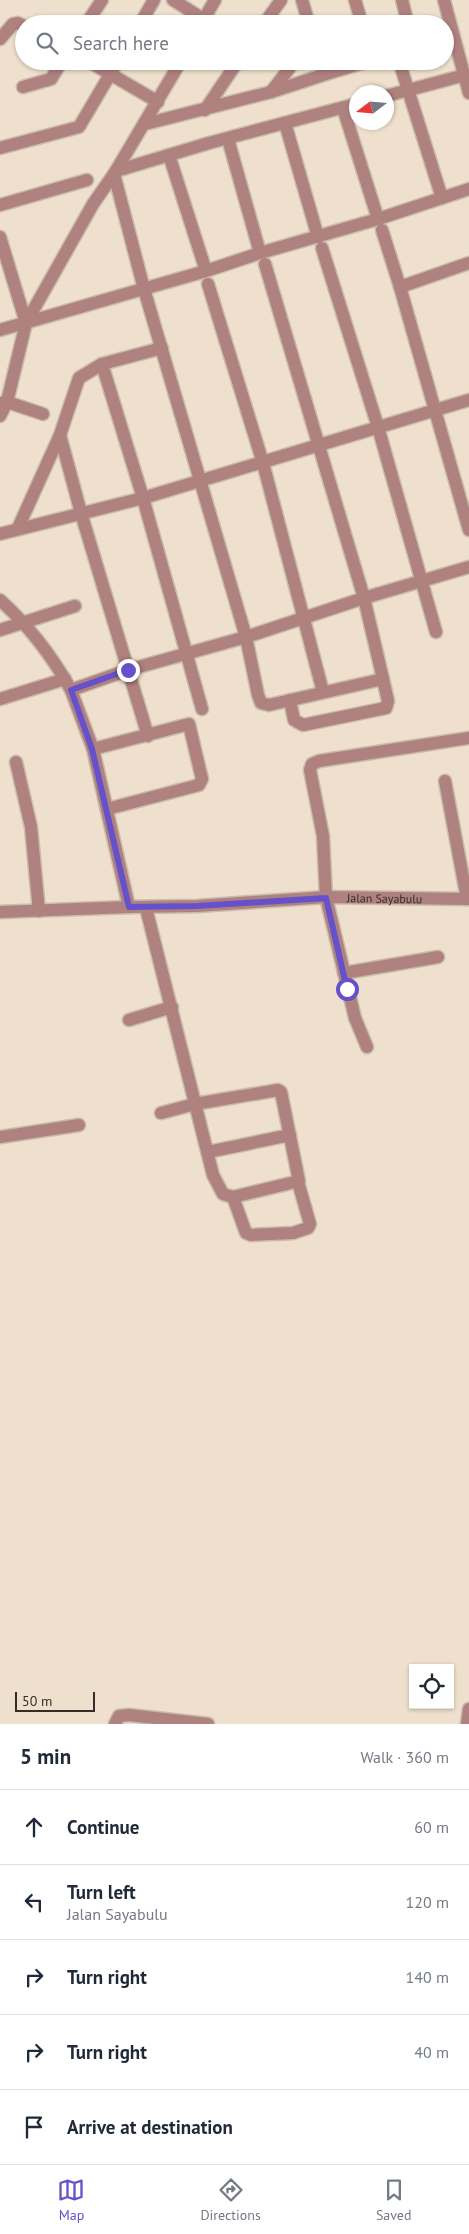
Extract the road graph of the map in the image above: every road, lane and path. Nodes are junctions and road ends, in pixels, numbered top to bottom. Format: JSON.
{"nodes":[{"id":1,"x":102,"y":0,"type":"edge"},
{"id":2,"x":154,"y":0,"type":"edge"},
{"id":3,"x":173,"y":0,"type":"edge"},
{"id":4,"x":215,"y":0,"type":"edge"},
{"id":5,"x":281,"y":0,"type":"edge"},
{"id":6,"x":302,"y":0,"type":"edge"},
{"id":7,"x":355,"y":0,"type":"edge"},
{"id":8,"x":402,"y":0,"type":"edge"},
{"id":9,"x":444,"y":0,"type":"edge"},
{"id":10,"x":92,"y":15,"type":"edge"},
{"id":11,"x":145,"y":15,"type":"edge"},
{"id":12,"x":195,"y":15,"type":"edge"},
{"id":13,"x":208,"y":15,"type":"edge"},
{"id":14,"x":270,"y":15,"type":"edge"},
{"id":15,"x":306,"y":15,"type":"edge"},
{"id":16,"x":359,"y":15,"type":"edge"},
{"id":17,"x":406,"y":15,"type":"edge"},
{"id":18,"x":448,"y":15,"type":"edge"},
{"id":19,"x":15,"y":24,"type":"edge"},
{"id":20,"x":454,"y":36,"type":"edge"},
{"id":21,"x":0,"y":39,"type":"edge"},
{"id":22,"x":56,"y":70,"type":"edge"},
{"id":23,"x":103,"y":70,"type":"edge"},
{"id":24,"x":112,"y":70,"type":"edge"},
{"id":25,"x":176,"y":70,"type":"edge"},
{"id":26,"x":232,"y":70,"type":"edge"},
{"id":27,"x":287,"y":70,"type":"edge"},
{"id":28,"x":324,"y":70,"type":"edge"},
{"id":29,"x":339,"y":70,"type":"edge"},
{"id":30,"x":402,"y":70,"type":"edge"},
{"id":31,"x":110,"y":74,"type":"junction"},
{"id":32,"x":326,"y":74,"type":"junction"},
{"id":33,"x":465,"y":76,"type":"junction"},
{"id":34,"x":23,"y":87,"type":"dead end"},
{"id":35,"x":408,"y":90,"type":"junction"},
{"id":36,"x":271,"y":92,"type":"junction"},
{"id":37,"x":469,"y":93,"type":"edge"},
{"id":38,"x":394,"y":94,"type":"edge"},
{"id":39,"x":158,"y":102,"type":"junction"},
{"id":40,"x":349,"y":106,"type":"edge"},
{"id":41,"x":343,"y":108,"type":"junction"},
{"id":42,"x":205,"y":110,"type":"junction"},
{"id":43,"x":285,"y":123,"type":"junction"},
{"id":44,"x":145,"y":124,"type":"junction"},
{"id":45,"x":228,"y":139,"type":"junction"},
{"id":46,"x":0,"y":148,"type":"edge"},
{"id":47,"x":169,"y":155,"type":"junction"},
{"id":48,"x":116,"y":171,"type":"junction"},
{"id":49,"x":87,"y":180,"type":"dead end"},
{"id":50,"x":469,"y":189,"type":"edge"},
{"id":51,"x":442,"y":198,"type":"junction"},
{"id":52,"x":0,"y":205,"type":"edge"},
{"id":53,"x":380,"y":224,"type":"junction"},
{"id":54,"x":0,"y":237,"type":"edge"},
{"id":55,"x":320,"y":242,"type":"junction"},
{"id":56,"x":262,"y":258,"type":"junction"},
{"id":57,"x":469,"y":263,"type":"edge"},
{"id":58,"x":207,"y":277,"type":"junction"},
{"id":59,"x":400,"y":287,"type":"junction"},
{"id":60,"x":144,"y":289,"type":"junction"},
{"id":61,"x":26,"y":323,"type":"junction"},
{"id":62,"x":0,"y":330,"type":"edge"},
{"id":63,"x":162,"y":348,"type":"junction"},
{"id":64,"x":102,"y":364,"type":"junction"},
{"id":65,"x":469,"y":400,"type":"edge"},
{"id":66,"x":4,"y":402,"type":"edge"},
{"id":67,"x":435,"y":409,"type":"junction"},
{"id":68,"x":44,"y":414,"type":"dead end"},
{"id":69,"x":0,"y":416,"type":"edge"},
{"id":70,"x":378,"y":428,"type":"junction"},
{"id":71,"x":60,"y":435,"type":"junction"},
{"id":72,"x":318,"y":444,"type":"junction"},
{"id":73,"x":263,"y":463,"type":"junction"},
{"id":74,"x":201,"y":480,"type":"junction"},
{"id":75,"x":144,"y":498,"type":"junction"},
{"id":76,"x":81,"y":513,"type":"junction"},
{"id":77,"x":18,"y":528,"type":"junction"},
{"id":78,"x":469,"y":530,"type":"edge"},
{"id":79,"x":0,"y":534,"type":"edge"},
{"id":80,"x":469,"y":567,"type":"edge"},
{"id":81,"x":421,"y":583,"type":"junction"},
{"id":82,"x":364,"y":598,"type":"junction"},
{"id":83,"x":0,"y":600,"type":"edge"},
{"id":84,"x":75,"y":606,"type":"dead end"},
{"id":85,"x":304,"y":617,"type":"junction"},
{"id":86,"x":25,"y":622,"type":"junction"},
{"id":87,"x":0,"y":630,"type":"edge"},
{"id":88,"x":436,"y":632,"type":"dead end"},
{"id":89,"x":246,"y":637,"type":"junction"},
{"id":90,"x":187,"y":654,"type":"junction"},
{"id":91,"x":128,"y":670,"type":"junction"},
{"id":92,"x":383,"y":679,"type":"junction"},
{"id":93,"x":68,"y":685,"type":"junction"},
{"id":94,"x":323,"y":692,"type":"junction"},
{"id":95,"x":0,"y":699,"type":"edge"},
{"id":96,"x":290,"y":700,"type":"junction"},
{"id":97,"x":202,"y":709,"type":"dead end"},
{"id":98,"x":148,"y":736,"type":"junction"},
{"id":99,"x":469,"y":738,"type":"edge"},
{"id":100,"x":92,"y":749,"type":"junction"},
{"id":101,"x":16,"y":762,"type":"dead end"},
{"id":102,"x":445,"y":781,"type":"dead end"},
{"id":103,"x":107,"y":809,"type":"junction"},
{"id":104,"x":326,"y":898,"type":"junction"},
{"id":105,"x":468,"y":899,"type":"edge"},
{"id":106,"x":129,"y":907,"type":"junction"},
{"id":107,"x":146,"y":908,"type":"junction"},
{"id":108,"x":39,"y":911,"type":"junction"},
{"id":109,"x":0,"y":912,"type":"edge"},
{"id":110,"x":438,"y":957,"type":"dead end"},
{"id":111,"x":344,"y":973,"type":"junction"},
{"id":112,"x":172,"y":1007,"type":"junction"},
{"id":113,"x":129,"y":1020,"type":"dead end"},
{"id":114,"x":367,"y":1047,"type":"dead end"},
{"id":115,"x":195,"y":1104,"type":"junction"},
{"id":116,"x":161,"y":1114,"type":"dead end"},
{"id":117,"x":79,"y":1124,"type":"dead end"},
{"id":118,"x":290,"y":1135,"type":"junction"},
{"id":119,"x":0,"y":1137,"type":"edge"},
{"id":120,"x":208,"y":1152,"type":"junction"},
{"id":121,"x":298,"y":1182,"type":"junction"},
{"id":122,"x":233,"y":1197,"type":"junction"},
{"id":123,"x":469,"y":1709,"type":"edge"},
{"id":124,"x":115,"y":1724,"type":"edge"},
{"id":125,"x":208,"y":1724,"type":"edge"},
{"id":126,"x":467,"y":1724,"type":"edge"}],
"edges":[{"from":1,"to":10,"type":"street"},
{"from":2,"to":11,"type":"street"},
{"from":3,"to":12,"type":"street"},
{"from":4,"to":13,"type":"street"},
{"from":5,"to":14,"type":"street"},
{"from":6,"to":15,"type":"street"},
{"from":7,"to":16,"type":"street"},
{"from":8,"to":17,"type":"street"},
{"from":9,"to":18,"type":"street"},
{"from":19,"to":21,"type":"street"},
{"from":20,"to":33,"type":"street"},
{"from":22,"to":34,"type":"street"},
{"from":23,"to":31,"type":"street"},
{"from":24,"to":31,"type":"street"},
{"from":25,"to":39,"type":"street"},
{"from":26,"to":42,"type":"street"},
{"from":27,"to":36,"type":"street"},
{"from":28,"to":32,"type":"street"},
{"from":29,"to":32,"type":"street"},
{"from":30,"to":35,"type":"street"},
{"from":31,"to":39,"type":"street"},
{"from":31,"to":46,"type":"street"},
{"from":32,"to":36,"type":"street"},
{"from":33,"to":35,"type":"street"},
{"from":33,"to":37,"type":"street"},
{"from":35,"to":38,"type":"street"},
{"from":35,"to":51,"type":"street"},
{"from":36,"to":42,"type":"street"},
{"from":39,"to":44,"type":"street"},
{"from":40,"to":41,"type":"street"},
{"from":41,"to":43,"type":"street"},
{"from":41,"to":53,"type":"street"},
{"from":42,"to":44,"type":"street"},
{"from":43,"to":45,"type":"street"},
{"from":43,"to":55,"type":"street"},
{"from":44,"to":48,"type":"street"},
{"from":45,"to":47,"type":"street"},
{"from":45,"to":56,"type":"street"},
{"from":47,"to":48,"type":"street"},
{"from":47,"to":58,"type":"street"},
{"from":48,"to":60,"type":"street"},
{"from":48,"to":61,"type":"street"},
{"from":49,"to":52,"type":"street"},
{"from":50,"to":51,"type":"street"},
{"from":51,"to":53,"type":"street"},
{"from":53,"to":55,"type":"street"},
{"from":53,"to":59,"type":"street"},
{"from":54,"to":61,"type":"street"},
{"from":55,"to":56,"type":"street"},
{"from":55,"to":70,"type":"street"},
{"from":56,"to":58,"type":"street"},
{"from":56,"to":72,"type":"street"},
{"from":57,"to":59,"type":"street"},
{"from":58,"to":60,"type":"street"},
{"from":58,"to":73,"type":"street"},
{"from":59,"to":67,"type":"street"},
{"from":60,"to":61,"type":"street"},
{"from":60,"to":63,"type":"street"},
{"from":61,"to":62,"type":"street"},
{"from":61,"to":66,"type":"street"},
{"from":63,"to":64,"type":"street"},
{"from":63,"to":74,"type":"street"},
{"from":64,"to":71,"type":"street"},
{"from":64,"to":75,"type":"street"},
{"from":65,"to":67,"type":"street"},
{"from":66,"to":68,"type":"street"},
{"from":66,"to":69,"type":"street"},
{"from":67,"to":70,"type":"street"},
{"from":67,"to":78,"type":"street"},
{"from":70,"to":72,"type":"street"},
{"from":70,"to":81,"type":"street"},
{"from":71,"to":76,"type":"street"},
{"from":71,"to":77,"type":"street"},
{"from":72,"to":73,"type":"street"},
{"from":72,"to":82,"type":"street"},
{"from":73,"to":74,"type":"street"},
{"from":73,"to":85,"type":"street"},
{"from":74,"to":75,"type":"street"},
{"from":74,"to":89,"type":"street"},
{"from":75,"to":76,"type":"street"},
{"from":75,"to":90,"type":"street"},
{"from":76,"to":77,"type":"street"},
{"from":76,"to":91,"type":"street"},
{"from":77,"to":79,"type":"street"},
{"from":80,"to":81,"type":"street"},
{"from":81,"to":82,"type":"street"},
{"from":81,"to":88,"type":"street"},
{"from":82,"to":85,"type":"street"},
{"from":82,"to":92,"type":"street"},
{"from":83,"to":86,"type":"street"},
{"from":84,"to":86,"type":"street"},
{"from":85,"to":89,"type":"street"},
{"from":85,"to":94,"type":"street"},
{"from":86,"to":87,"type":"street"},
{"from":86,"to":93,"type":"street"},
{"from":89,"to":90,"type":"street"},
{"from":89,"to":96,"type":"street"},
{"from":90,"to":91,"type":"street"},
{"from":90,"to":97,"type":"street"},
{"from":91,"to":93,"type":"street"},
{"from":91,"to":98,"type":"street"},
{"from":92,"to":94,"type":"street"},
{"from":92,"to":96,"type":"street"},
{"from":93,"to":95,"type":"street"},
{"from":93,"to":100,"type":"street"},
{"from":94,"to":96,"type":"street"},
{"from":98,"to":100,"type":"street"},
{"from":98,"to":103,"type":"street"},
{"from":99,"to":104,"type":"street"},
{"from":100,"to":103,"type":"street"},
{"from":101,"to":108,"type":"street"},
{"from":102,"to":105,"type":"street"},
{"from":103,"to":106,"type":"street"},
{"from":104,"to":105,"type":"street","name":"Jalan Sayabulu"},
{"from":104,"to":107,"type":"street","name":"Jalan Sayabulu"},
{"from":104,"to":111,"type":"street"},
{"from":106,"to":107,"type":"street","name":"Jalan Sayabulu"},
{"from":106,"to":108,"type":"street","name":"Jalan Sayabulu"},
{"from":107,"to":112,"type":"street"},
{"from":108,"to":109,"type":"street","name":"Jalan Sayabulu"},
{"from":110,"to":111,"type":"street"},
{"from":111,"to":114,"type":"street"},
{"from":112,"to":113,"type":"street"},
{"from":112,"to":115,"type":"street"},
{"from":115,"to":116,"type":"street"},
{"from":115,"to":118,"type":"street"},
{"from":115,"to":120,"type":"street"},
{"from":117,"to":119,"type":"street"},
{"from":118,"to":120,"type":"street"},
{"from":118,"to":121,"type":"street"},
{"from":120,"to":122,"type":"street"},
{"from":121,"to":122,"type":"street"},
{"from":121,"to":122,"type":"street"},
{"from":123,"to":126,"type":"street"},
{"from":124,"to":125,"type":"street"}]}
